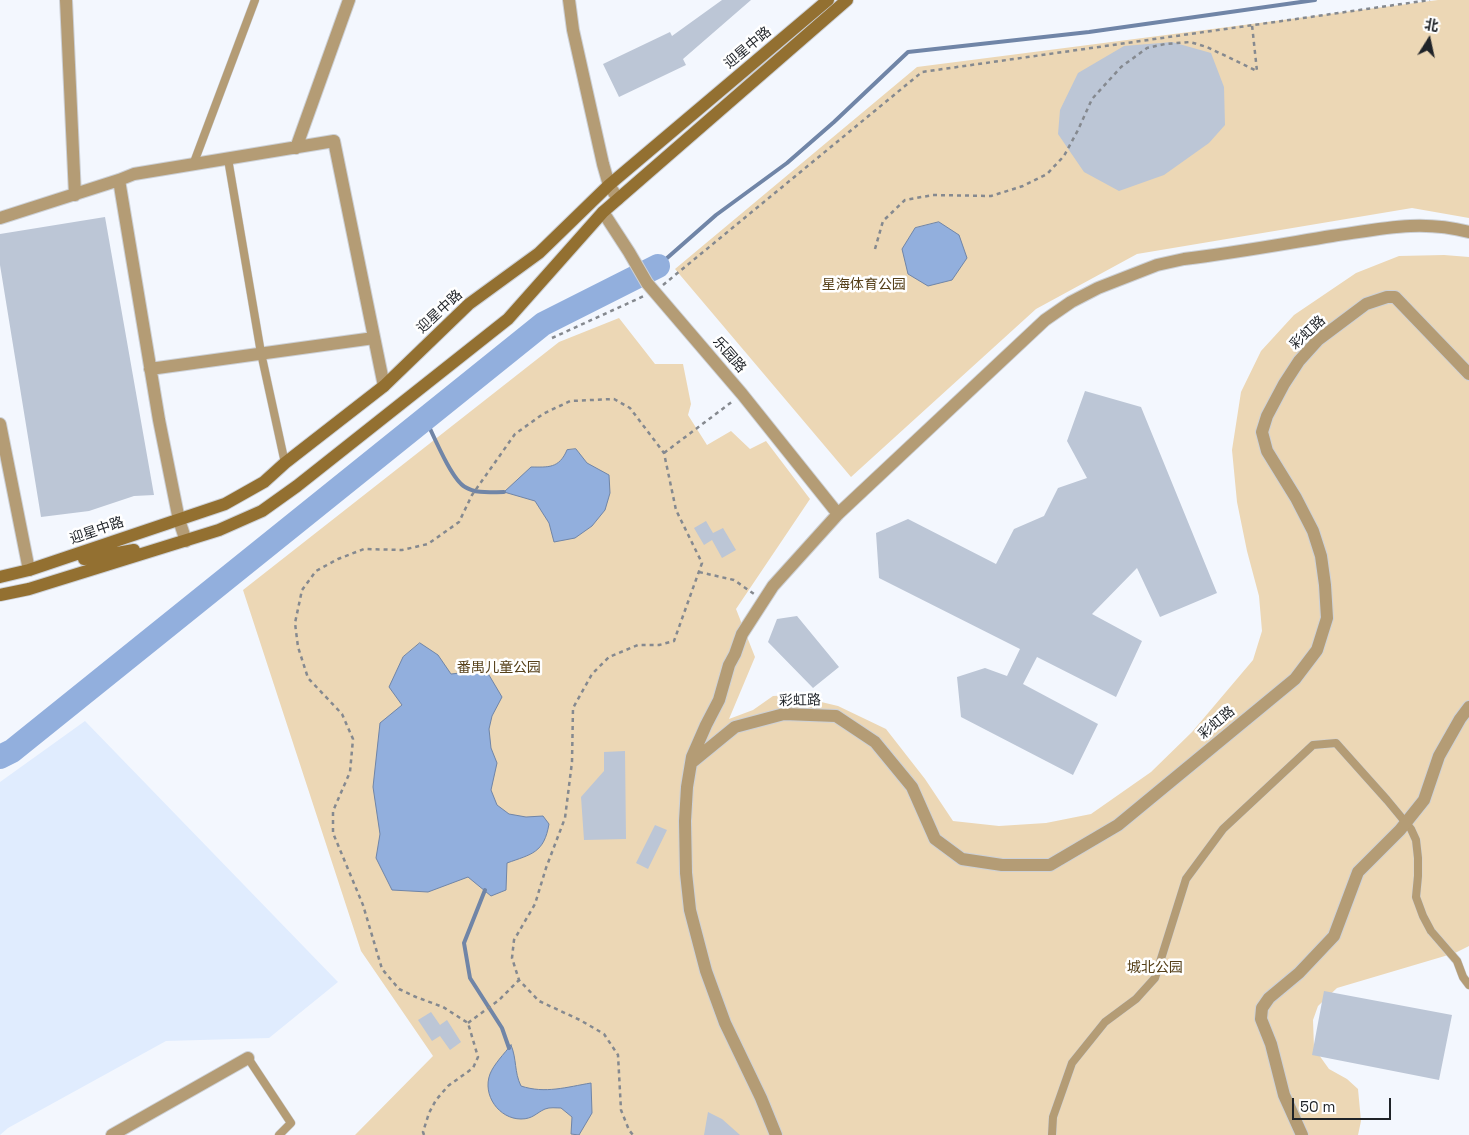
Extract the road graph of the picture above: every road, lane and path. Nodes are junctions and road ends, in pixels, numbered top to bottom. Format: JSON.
{"nodes":[{"id":1,"x":66,"y":0,"type":"edge"},
{"id":2,"x":255,"y":0,"type":"edge"},
{"id":3,"x":349,"y":0,"type":"edge"},
{"id":4,"x":569,"y":0,"type":"edge"},
{"id":5,"x":828,"y":0,"type":"edge"},
{"id":6,"x":847,"y":0,"type":"edge"},
{"id":7,"x":1430,"y":0,"type":"edge"},
{"id":8,"x":1252,"y":25,"type":"junction"},
{"id":9,"x":296,"y":148,"type":"junction"},
{"id":10,"x":228,"y":159,"type":"junction"},
{"id":11,"x":193,"y":165,"type":"junction"},
{"id":12,"x":120,"y":180,"type":"junction"},
{"id":13,"x":609,"y":186,"type":"junction"},
{"id":14,"x":75,"y":194,"type":"junction"},
{"id":15,"x":618,"y":199,"type":"junction"},
{"id":16,"x":603,"y":212,"type":"junction"},
{"id":17,"x":0,"y":218,"type":"edge"},
{"id":18,"x":1469,"y":232,"type":"edge"},
{"id":19,"x":875,"y":249,"type":"dead end"},
{"id":20,"x":651,"y":287,"type":"junction"},
{"id":21,"x":374,"y":338,"type":"junction"},
{"id":22,"x":552,"y":338,"type":"dead end"},
{"id":23,"x":261,"y":353,"type":"junction"},
{"id":24,"x":150,"y":369,"type":"junction"},
{"id":25,"x":1469,"y":374,"type":"edge"},
{"id":26,"x":384,"y":386,"type":"junction"},
{"id":27,"x":742,"y":394,"type":"junction"},
{"id":28,"x":0,"y":424,"type":"edge"},
{"id":29,"x":664,"y":453,"type":"junction"},
{"id":30,"x":285,"y":463,"type":"junction"},
{"id":31,"x":838,"y":514,"type":"junction"},
{"id":32,"x":179,"y":520,"type":"junction"},
{"id":33,"x":186,"y":541,"type":"junction"},
{"id":34,"x":29,"y":570,"type":"junction"},
{"id":35,"x":699,"y":572,"type":"junction"},
{"id":36,"x":0,"y":577,"type":"edge"},
{"id":37,"x":0,"y":581,"type":"edge"},
{"id":38,"x":0,"y":595,"type":"edge"},
{"id":39,"x":764,"y":601,"type":"junction"},
{"id":40,"x":1469,"y":707,"type":"edge"},
{"id":41,"x":691,"y":763,"type":"junction"},
{"id":42,"x":1406,"y":823,"type":"junction"},
{"id":43,"x":519,"y":980,"type":"junction"},
{"id":44,"x":1469,"y":985,"type":"edge"},
{"id":45,"x":468,"y":1023,"type":"junction"},
{"id":46,"x":248,"y":1058,"type":"joint"},
{"id":47,"x":112,"y":1135,"type":"edge"},
{"id":48,"x":279,"y":1135,"type":"edge"},
{"id":49,"x":424,"y":1135,"type":"edge"},
{"id":50,"x":633,"y":1135,"type":"edge"},
{"id":51,"x":776,"y":1135,"type":"edge"},
{"id":52,"x":1052,"y":1135,"type":"edge"},
{"id":53,"x":1302,"y":1135,"type":"edge"}],
"edges":[{"from":1,"to":14,"type":"street"},
{"from":2,"to":11,"type":"lane"},
{"from":3,"to":9,"type":"street"},
{"from":4,"to":13,"type":"street"},
{"from":5,"to":13,"type":"street","name":"迎星中路"},
{"from":6,"to":15,"type":"street","name":"迎星中路"},
{"from":7,"to":8,"type":"path"},
{"from":8,"to":19,"type":"path"},
{"from":8,"to":20,"type":"path"},
{"from":9,"to":10,"type":"street"},
{"from":9,"to":21,"type":"street"},
{"from":10,"to":11,"type":"street"},
{"from":10,"to":23,"type":"lane"},
{"from":11,"to":12,"type":"street"},
{"from":12,"to":14,"type":"street"},
{"from":12,"to":24,"type":"street"},
{"from":13,"to":15,"type":"street"},
{"from":13,"to":26,"type":"street","name":"迎星中路"},
{"from":14,"to":17,"type":"street"},
{"from":15,"to":16,"type":"street","name":"迎星中路"},
{"from":16,"to":20,"type":"street","name":"乐园路"},
{"from":16,"to":33,"type":"street","name":"迎星中路"},
{"from":18,"to":31,"type":"street"},
{"from":20,"to":22,"type":"path"},
{"from":20,"to":27,"type":"street","name":"乐园路"},
{"from":21,"to":23,"type":"street"},
{"from":21,"to":26,"type":"street"},
{"from":23,"to":24,"type":"street"},
{"from":23,"to":30,"type":"lane"},
{"from":24,"to":32,"type":"street"},
{"from":25,"to":41,"type":"street","name":"彩虹路"},
{"from":26,"to":30,"type":"street","name":"迎星中路"},
{"from":27,"to":29,"type":"path"},
{"from":27,"to":31,"type":"street","name":"乐园路"},
{"from":28,"to":34,"type":"street"},
{"from":29,"to":35,"type":"path"},
{"from":29,"to":45,"type":"path"},
{"from":30,"to":32,"type":"street","name":"迎星中路"},
{"from":31,"to":39,"type":"street"},
{"from":32,"to":33,"type":"street"},
{"from":32,"to":34,"type":"street","name":"迎星中路"},
{"from":33,"to":34,"type":"street","name":"迎星中路"},
{"from":33,"to":38,"type":"street","name":"迎星中路"},
{"from":34,"to":36,"type":"street","name":"迎星中路"},
{"from":34,"to":37,"type":"street","name":"迎星中路"},
{"from":35,"to":39,"type":"path"},
{"from":35,"to":43,"type":"path"},
{"from":39,"to":41,"type":"street"},
{"from":40,"to":42,"type":"street"},
{"from":41,"to":51,"type":"street"},
{"from":42,"to":44,"type":"lane"},
{"from":42,"to":52,"type":"lane"},
{"from":42,"to":53,"type":"street"},
{"from":43,"to":45,"type":"path"},
{"from":43,"to":50,"type":"path"},
{"from":45,"to":49,"type":"path"},
{"from":46,"to":47,"type":"street"},
{"from":46,"to":48,"type":"lane"}]}
